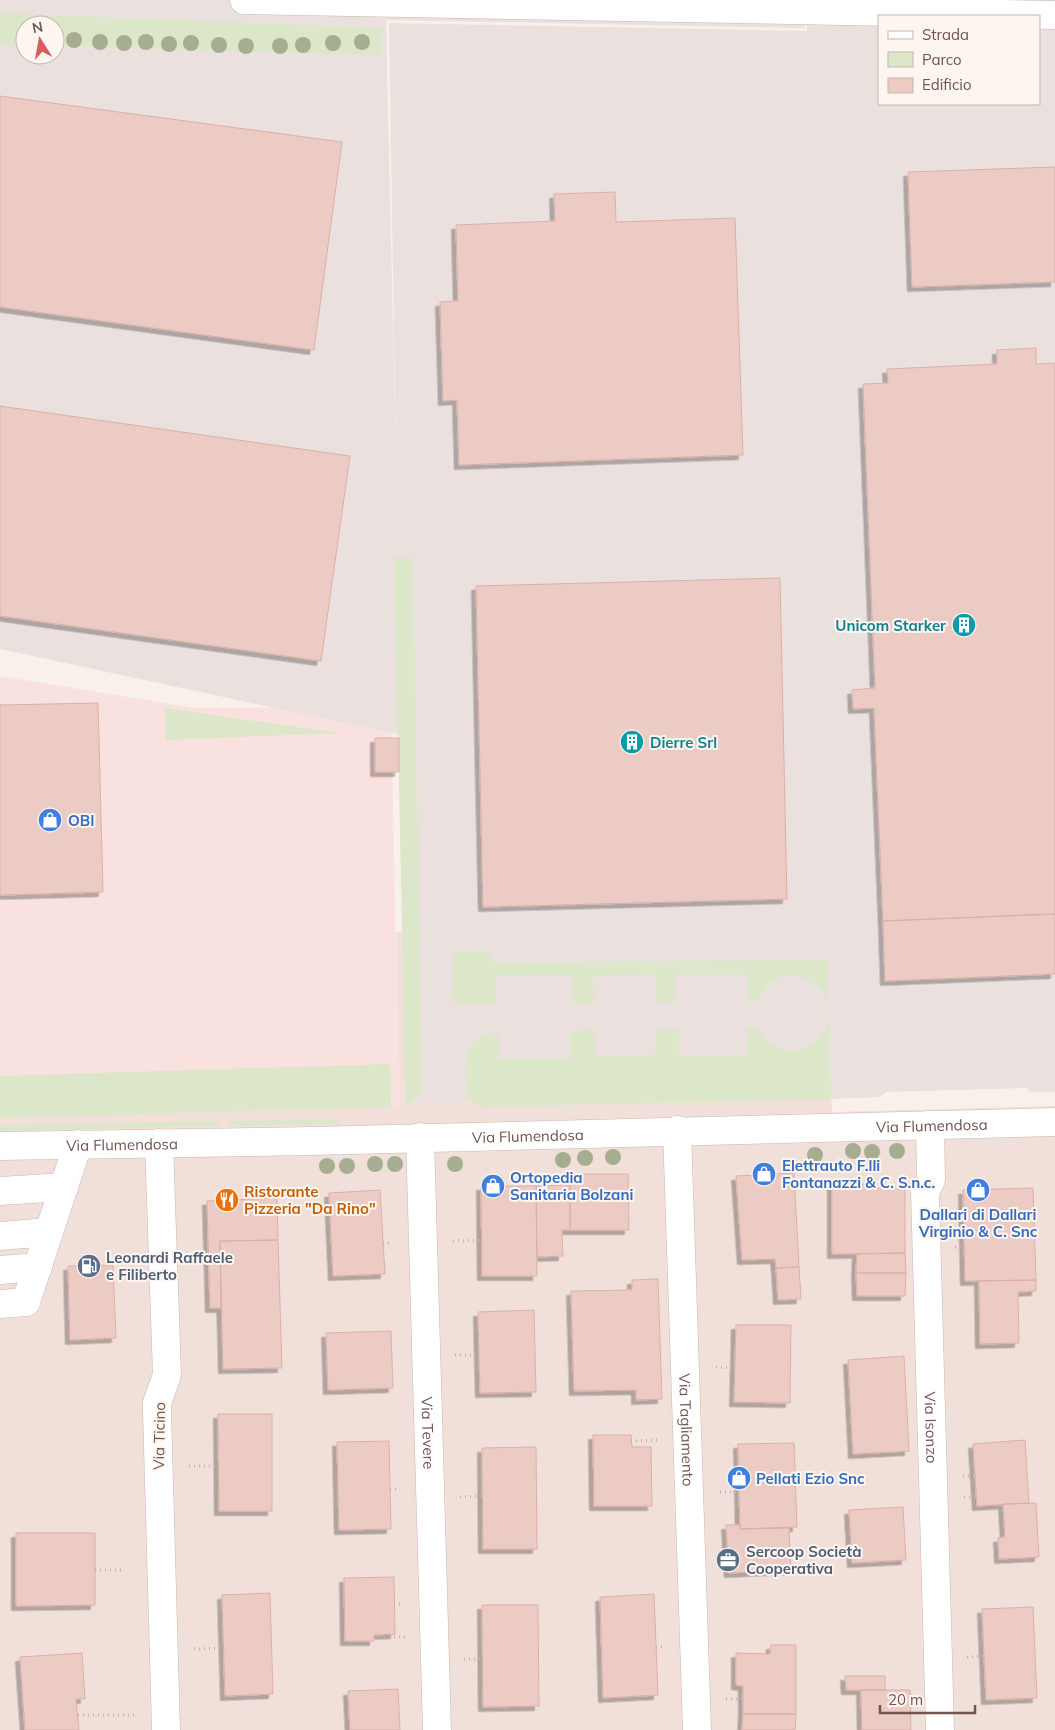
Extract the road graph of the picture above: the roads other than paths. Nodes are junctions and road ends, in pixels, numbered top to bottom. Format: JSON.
{"nodes":[{"id":1,"x":244,"y":0,"type":"edge"},
{"id":2,"x":1055,"y":15,"type":"edge"},
{"id":3,"x":1055,"y":1122,"type":"edge"},
{"id":4,"x":930,"y":1125,"type":"junction"},
{"id":5,"x":677,"y":1130,"type":"junction"},
{"id":6,"x":420,"y":1137,"type":"junction"},
{"id":7,"x":159,"y":1143,"type":"junction"},
{"id":8,"x":78,"y":1144,"type":"junction"},
{"id":9,"x":0,"y":1146,"type":"edge"},
{"id":10,"x":64,"y":1186,"type":"junction"},
{"id":11,"x":0,"y":1190,"type":"edge"},
{"id":12,"x":49,"y":1232,"type":"junction"},
{"id":13,"x":0,"y":1236,"type":"edge"},
{"id":14,"x":38,"y":1268,"type":"junction"},
{"id":15,"x":0,"y":1270,"type":"edge"},
{"id":16,"x":0,"y":1304,"type":"edge"},
{"id":17,"x":166,"y":1730,"type":"edge"},
{"id":18,"x":437,"y":1730,"type":"edge"},
{"id":19,"x":697,"y":1730,"type":"edge"},
{"id":20,"x":940,"y":1730,"type":"edge"}],
"edges":[{"from":1,"to":2,"type":"street"},
{"from":3,"to":4,"type":"street","name":"Via Flumendosa"},
{"from":4,"to":5,"type":"street","name":"Via Flumendosa"},
{"from":4,"to":20,"type":"street","name":"Via Isonzo"},
{"from":5,"to":6,"type":"street","name":"Via Flumendosa"},
{"from":5,"to":19,"type":"street","name":"Via Tagliamento"},
{"from":6,"to":7,"type":"street","name":"Via Flumendosa"},
{"from":6,"to":18,"type":"street","name":"Via Tevere"},
{"from":7,"to":8,"type":"street","name":"Via Flumendosa"},
{"from":7,"to":17,"type":"street","name":"Via Ticino"},
{"from":8,"to":9,"type":"street","name":"Via Flumendosa"},
{"from":8,"to":10,"type":"street"},
{"from":10,"to":11,"type":"street"},
{"from":10,"to":12,"type":"street"},
{"from":12,"to":13,"type":"street"},
{"from":12,"to":14,"type":"street"},
{"from":14,"to":15,"type":"street"},
{"from":14,"to":16,"type":"street"}]}
